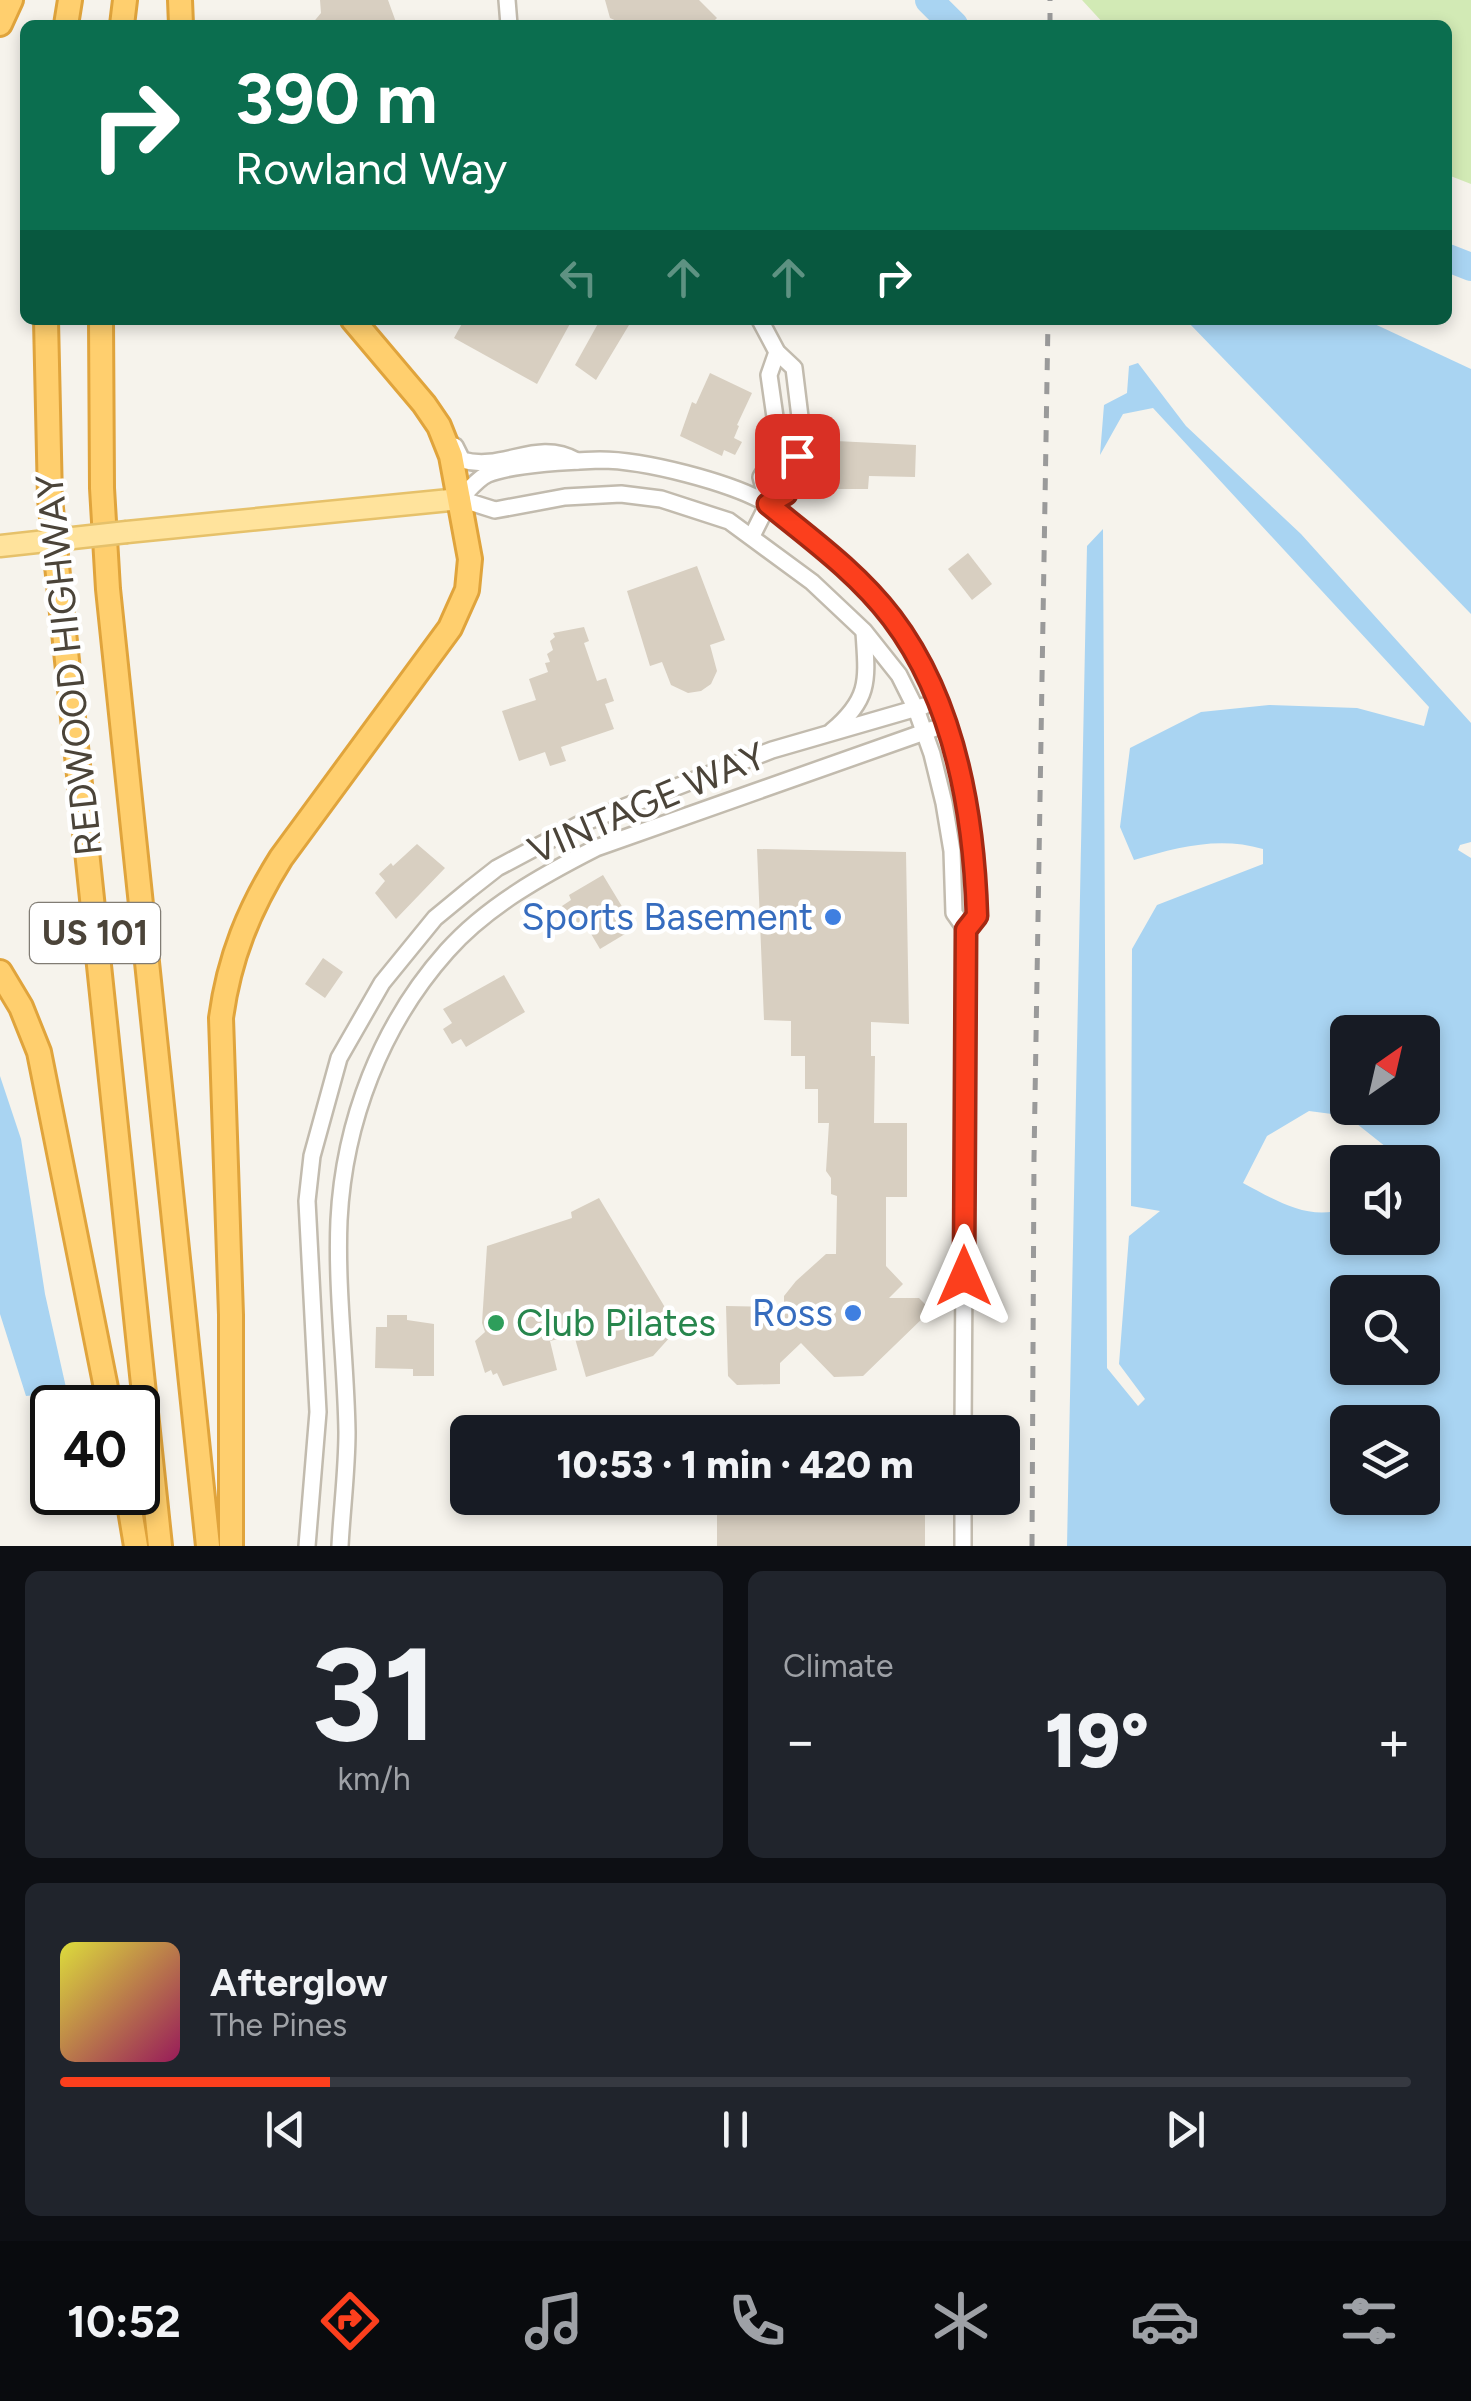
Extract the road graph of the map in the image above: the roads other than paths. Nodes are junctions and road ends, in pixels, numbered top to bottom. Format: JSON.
{"nodes":[{"id":1,"x":11,"y":0,"type":"edge"},
{"id":2,"x":0,"y":24,"type":"edge"},
{"id":3,"x":46,"y":325,"type":"edge"},
{"id":4,"x":101,"y":325,"type":"edge"},
{"id":5,"x":357,"y":325,"type":"edge"},
{"id":6,"x":763,"y":325,"type":"edge"},
{"id":7,"x":777,"y":352,"type":"junction"},
{"id":8,"x":442,"y":434,"type":"junction"},
{"id":9,"x":577,"y":461,"type":"junction"},
{"id":10,"x":460,"y":499,"type":"junction"},
{"id":11,"x":768,"y":504,"type":"junction"},
{"id":12,"x":752,"y":536,"type":"junction"},
{"id":13,"x":0,"y":546,"type":"edge"},
{"id":14,"x":864,"y":631,"type":"junction"},
{"id":15,"x":936,"y":701,"type":"junction"},
{"id":16,"x":916,"y":709,"type":"junction"},
{"id":17,"x":946,"y":724,"type":"junction"},
{"id":18,"x":925,"y":731,"type":"junction"},
{"id":19,"x":829,"y":734,"type":"junction"},
{"id":20,"x":497,"y":868,"type":"junction"},
{"id":21,"x":515,"y":896,"type":"junction"},
{"id":22,"x":966,"y":930,"type":"junction"},
{"id":23,"x":0,"y":972,"type":"edge"},
{"id":24,"x":105,"y":1385,"type":"edge"},
{"id":25,"x":964,"y":1415,"type":"edge"},
{"id":26,"x":131,"y":1515,"type":"edge"},
{"id":27,"x":963,"y":1515,"type":"edge"},
{"id":28,"x":136,"y":1546,"type":"edge"},
{"id":29,"x":160,"y":1546,"type":"edge"},
{"id":30,"x":208,"y":1546,"type":"edge"},
{"id":31,"x":231,"y":1546,"type":"edge"},
{"id":32,"x":307,"y":1546,"type":"edge"},
{"id":33,"x":340,"y":1546,"type":"edge"},
{"id":34,"x":963,"y":1546,"type":"edge"}],
"edges":[{"from":1,"to":2,"type":"highway"},
{"from":3,"to":29,"type":"highway","name":"REDWOOD HIGHWAY","number":"US 101"},
{"from":4,"to":30,"type":"highway","name":"REDWOOD HIGHWAY","number":"US 101"},
{"from":5,"to":8,"type":"highway"},
{"from":6,"to":7,"type":"street"},
{"from":7,"to":11,"type":"street"},
{"from":7,"to":11,"type":"street"},
{"from":8,"to":9,"type":"street"},
{"from":8,"to":10,"type":"highway"},
{"from":9,"to":10,"type":"street"},
{"from":9,"to":11,"type":"street"},
{"from":10,"to":12,"type":"street"},
{"from":10,"to":13,"type":"main road","bridge":true},
{"from":10,"to":31,"type":"highway"},
{"from":11,"to":12,"type":"street"},
{"from":11,"to":15,"type":"street"},
{"from":12,"to":14,"type":"street"},
{"from":14,"to":16,"type":"street"},
{"from":14,"to":19,"type":"street"},
{"from":15,"to":16,"type":"street","name":"VINTAGE WAY"},
{"from":15,"to":17,"type":"street"},
{"from":16,"to":18,"type":"street"},
{"from":16,"to":19,"type":"street","name":"VINTAGE WAY"},
{"from":17,"to":18,"type":"street","name":"VINTAGE WAY"},
{"from":17,"to":22,"type":"street"},
{"from":18,"to":21,"type":"street","name":"VINTAGE WAY"},
{"from":18,"to":22,"type":"street"},
{"from":19,"to":20,"type":"street","name":"VINTAGE WAY"},
{"from":20,"to":21,"type":"street"},
{"from":20,"to":32,"type":"street","name":"VINTAGE WAY"},
{"from":21,"to":33,"type":"street","name":"VINTAGE WAY"},
{"from":22,"to":25,"type":"street"},
{"from":23,"to":24,"type":"highway"},
{"from":26,"to":28,"type":"highway"},
{"from":27,"to":34,"type":"street"}]}
